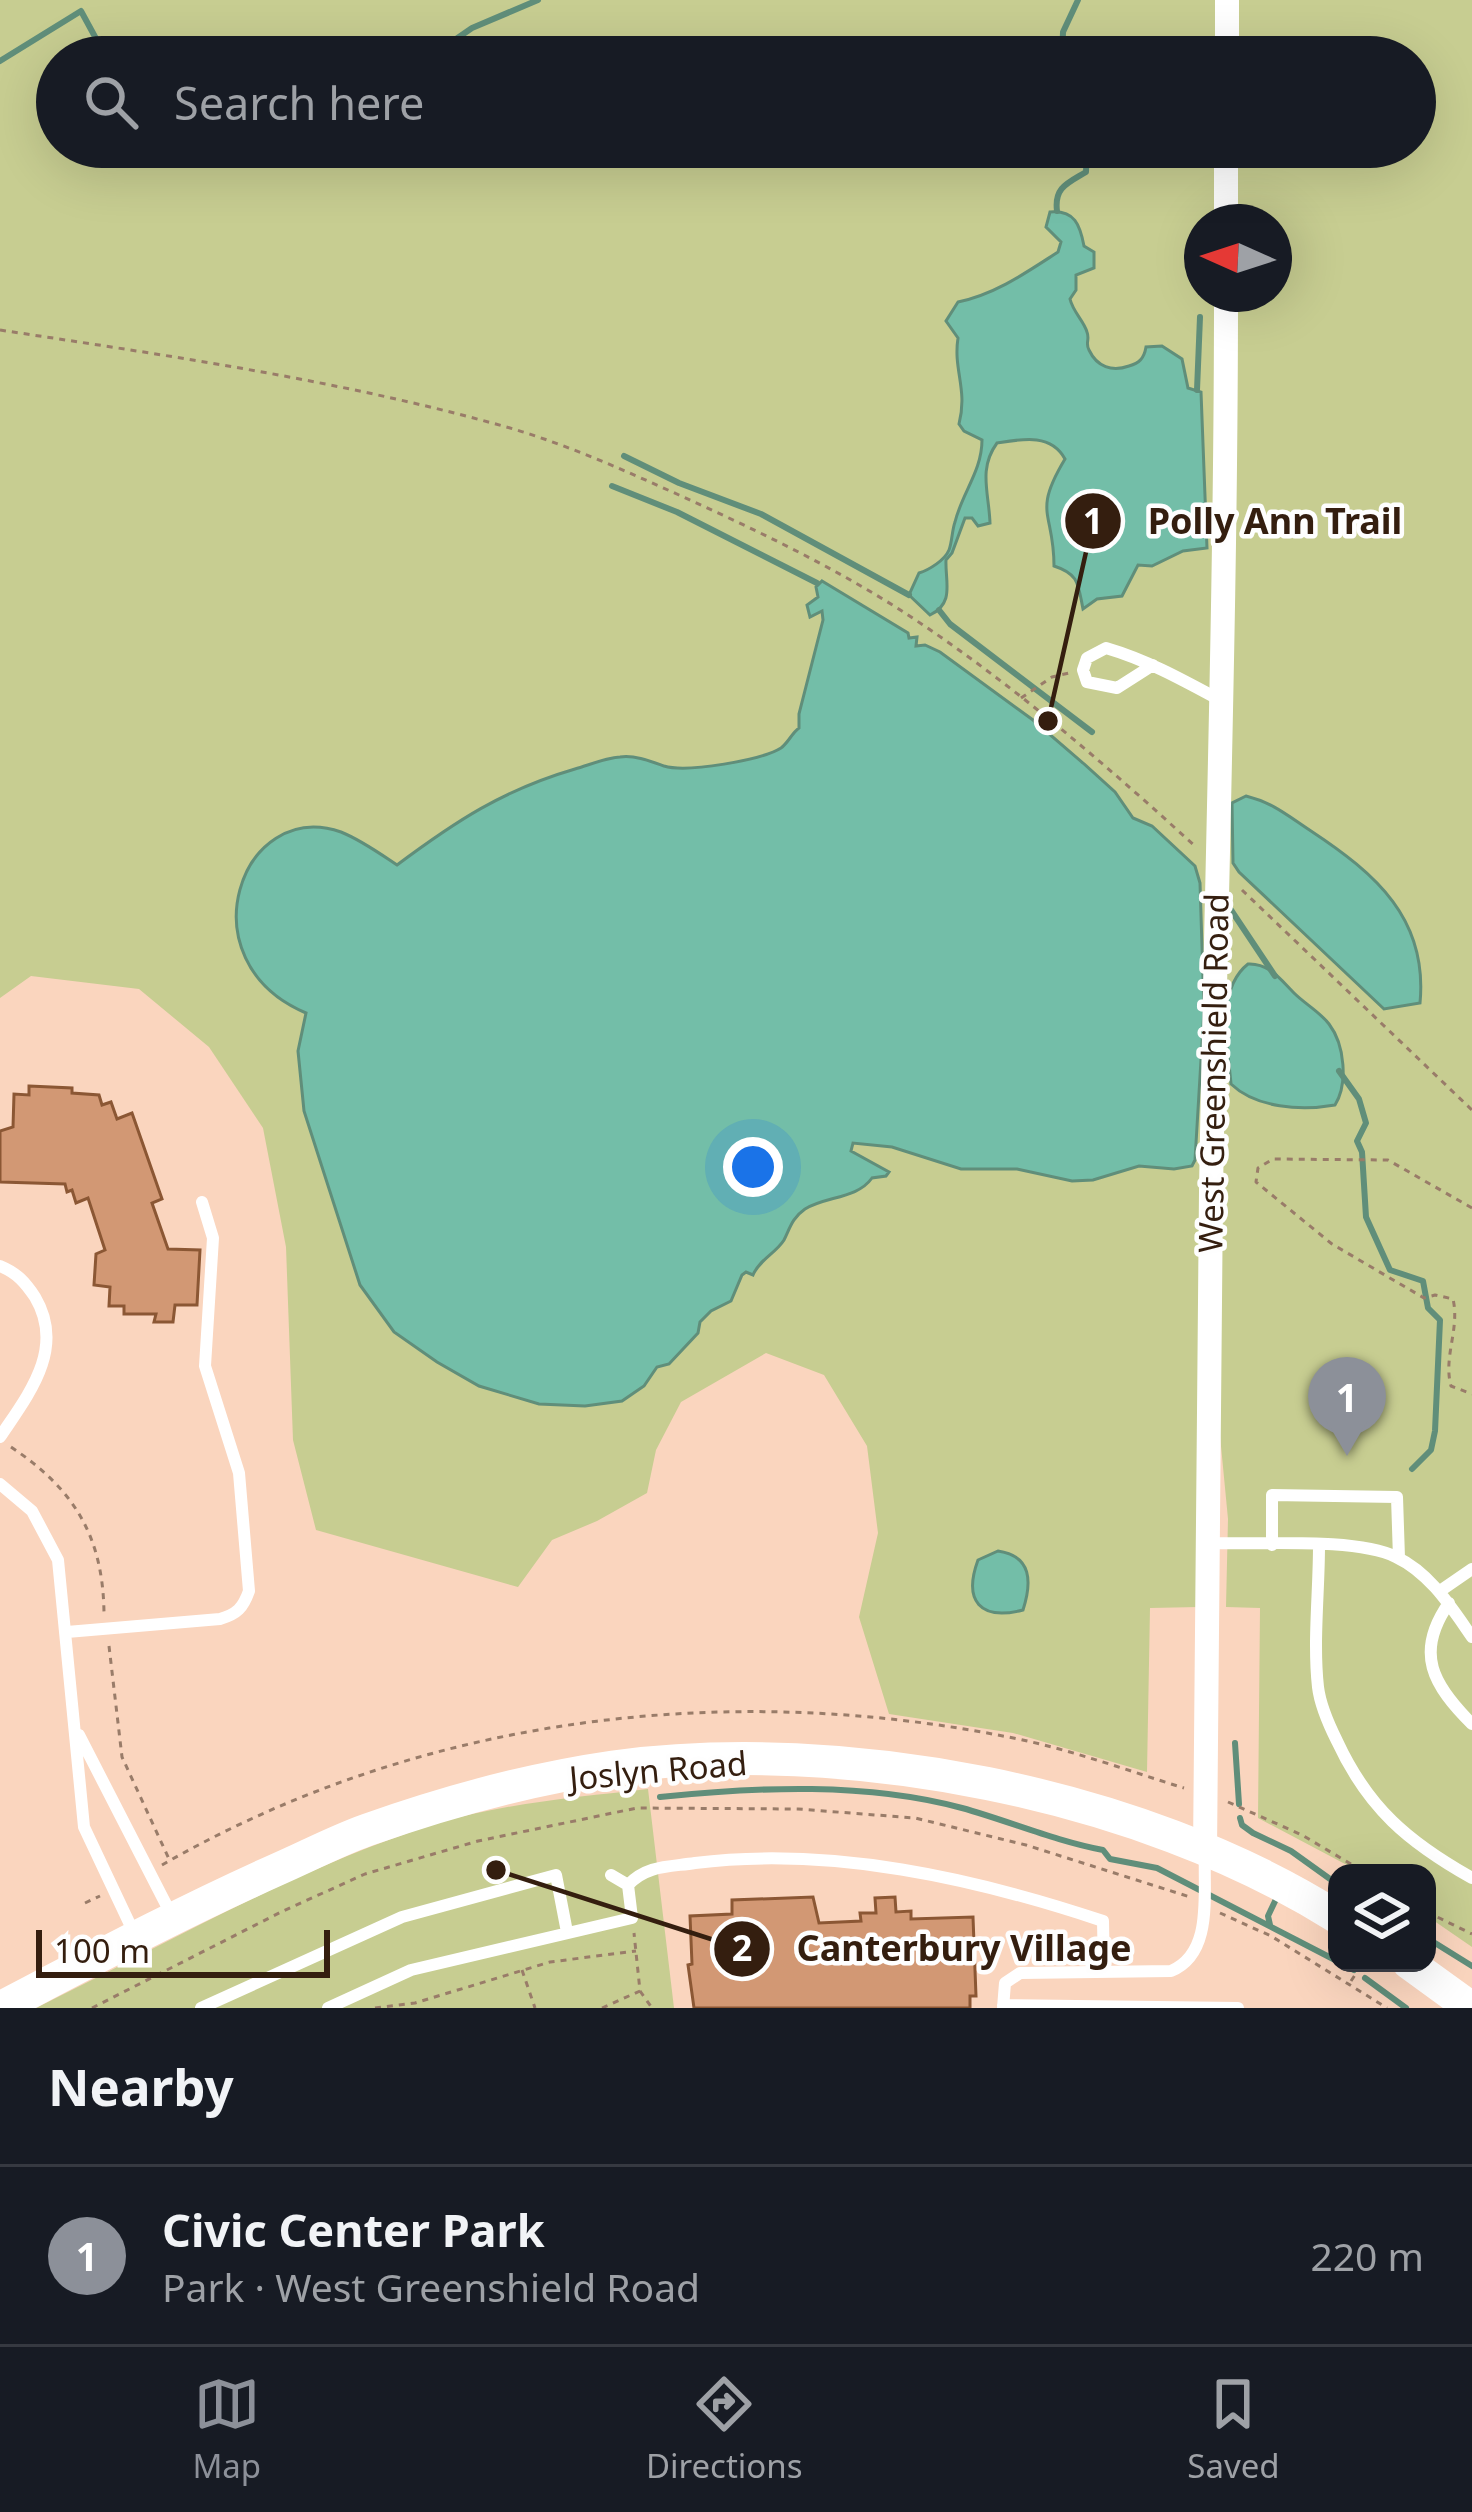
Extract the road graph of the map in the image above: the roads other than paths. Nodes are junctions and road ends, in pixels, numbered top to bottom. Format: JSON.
{"nodes":[{"id":1,"x":1227,"y":0,"type":"edge"},
{"id":2,"x":1227,"y":36,"type":"edge"},
{"id":3,"x":1226,"y":168,"type":"edge"},
{"id":4,"x":1226,"y":204,"type":"edge"},
{"id":5,"x":1226,"y":312,"type":"edge"},
{"id":6,"x":1153,"y":665,"type":"junction"},
{"id":7,"x":1221,"y":700,"type":"junction"},
{"id":8,"x":202,"y":1202,"type":"dead end"},
{"id":9,"x":0,"y":1266,"type":"edge"},
{"id":10,"x":0,"y":1437,"type":"edge"},
{"id":11,"x":0,"y":1484,"type":"edge"},
{"id":12,"x":1210,"y":1543,"type":"junction"},
{"id":13,"x":1272,"y":1545,"type":"junction"},
{"id":14,"x":1319,"y":1546,"type":"junction"},
{"id":15,"x":1399,"y":1558,"type":"junction"},
{"id":16,"x":1472,"y":1569,"type":"edge"},
{"id":17,"x":1444,"y":1597,"type":"junction"},
{"id":18,"x":67,"y":1632,"type":"junction"},
{"id":19,"x":1471,"y":1634,"type":"edge"},
{"id":20,"x":1472,"y":1724,"type":"edge"},
{"id":21,"x":76,"y":1728,"type":"junction"},
{"id":22,"x":1204,"y":1852,"type":"junction"},
{"id":23,"x":611,"y":1875,"type":"dead end"},
{"id":24,"x":1472,"y":1878,"type":"edge"},
{"id":25,"x":628,"y":1885,"type":"junction"},
{"id":26,"x":1328,"y":1913,"type":"edge"},
{"id":27,"x":172,"y":1917,"type":"junction"},
{"id":28,"x":568,"y":1932,"type":"junction"},
{"id":29,"x":136,"y":1935,"type":"junction"},
{"id":30,"x":1104,"y":1972,"type":"junction"},
{"id":31,"x":1421,"y":1972,"type":"edge"},
{"id":32,"x":1003,"y":2007,"type":"edge"},
{"id":33,"x":1,"y":2008,"type":"edge"},
{"id":34,"x":201,"y":2008,"type":"edge"},
{"id":35,"x":328,"y":2008,"type":"edge"},
{"id":36,"x":1238,"y":2008,"type":"edge"},
{"id":37,"x":1471,"y":2008,"type":"edge"}],
"edges":[{"from":1,"to":2,"type":"street"},
{"from":3,"to":4,"type":"street"},
{"from":5,"to":7,"type":"street","name":"West Greenshield Road"},
{"from":6,"to":6,"type":"lane"},
{"from":6,"to":7,"type":"lane"},
{"from":7,"to":12,"type":"street","name":"West Greenshield Road"},
{"from":8,"to":18,"type":"lane"},
{"from":9,"to":10,"type":"lane"},
{"from":11,"to":18,"type":"lane"},
{"from":12,"to":13,"type":"lane"},
{"from":12,"to":22,"type":"street","name":"West Greenshield Road"},
{"from":13,"to":14,"type":"lane"},
{"from":13,"to":15,"type":"lane"},
{"from":14,"to":15,"type":"lane"},
{"from":14,"to":24,"type":"lane"},
{"from":15,"to":17,"type":"lane"},
{"from":16,"to":17,"type":"lane"},
{"from":17,"to":19,"type":"lane"},
{"from":17,"to":20,"type":"lane"},
{"from":18,"to":21,"type":"lane"},
{"from":21,"to":27,"type":"lane"},
{"from":21,"to":29,"type":"lane"},
{"from":22,"to":26,"type":"street","name":"Joslyn Road"},
{"from":22,"to":27,"type":"street","name":"Joslyn Road"},
{"from":22,"to":30,"type":"lane"},
{"from":23,"to":25,"type":"lane"},
{"from":25,"to":28,"type":"lane"},
{"from":25,"to":30,"type":"lane"},
{"from":27,"to":29,"type":"street","name":"Joslyn Road"},
{"from":28,"to":34,"type":"lane"},
{"from":28,"to":35,"type":"lane"},
{"from":29,"to":33,"type":"street","name":"Joslyn Road"},
{"from":30,"to":32,"type":"lane"},
{"from":31,"to":37,"type":"street"},
{"from":32,"to":36,"type":"lane"}]}
